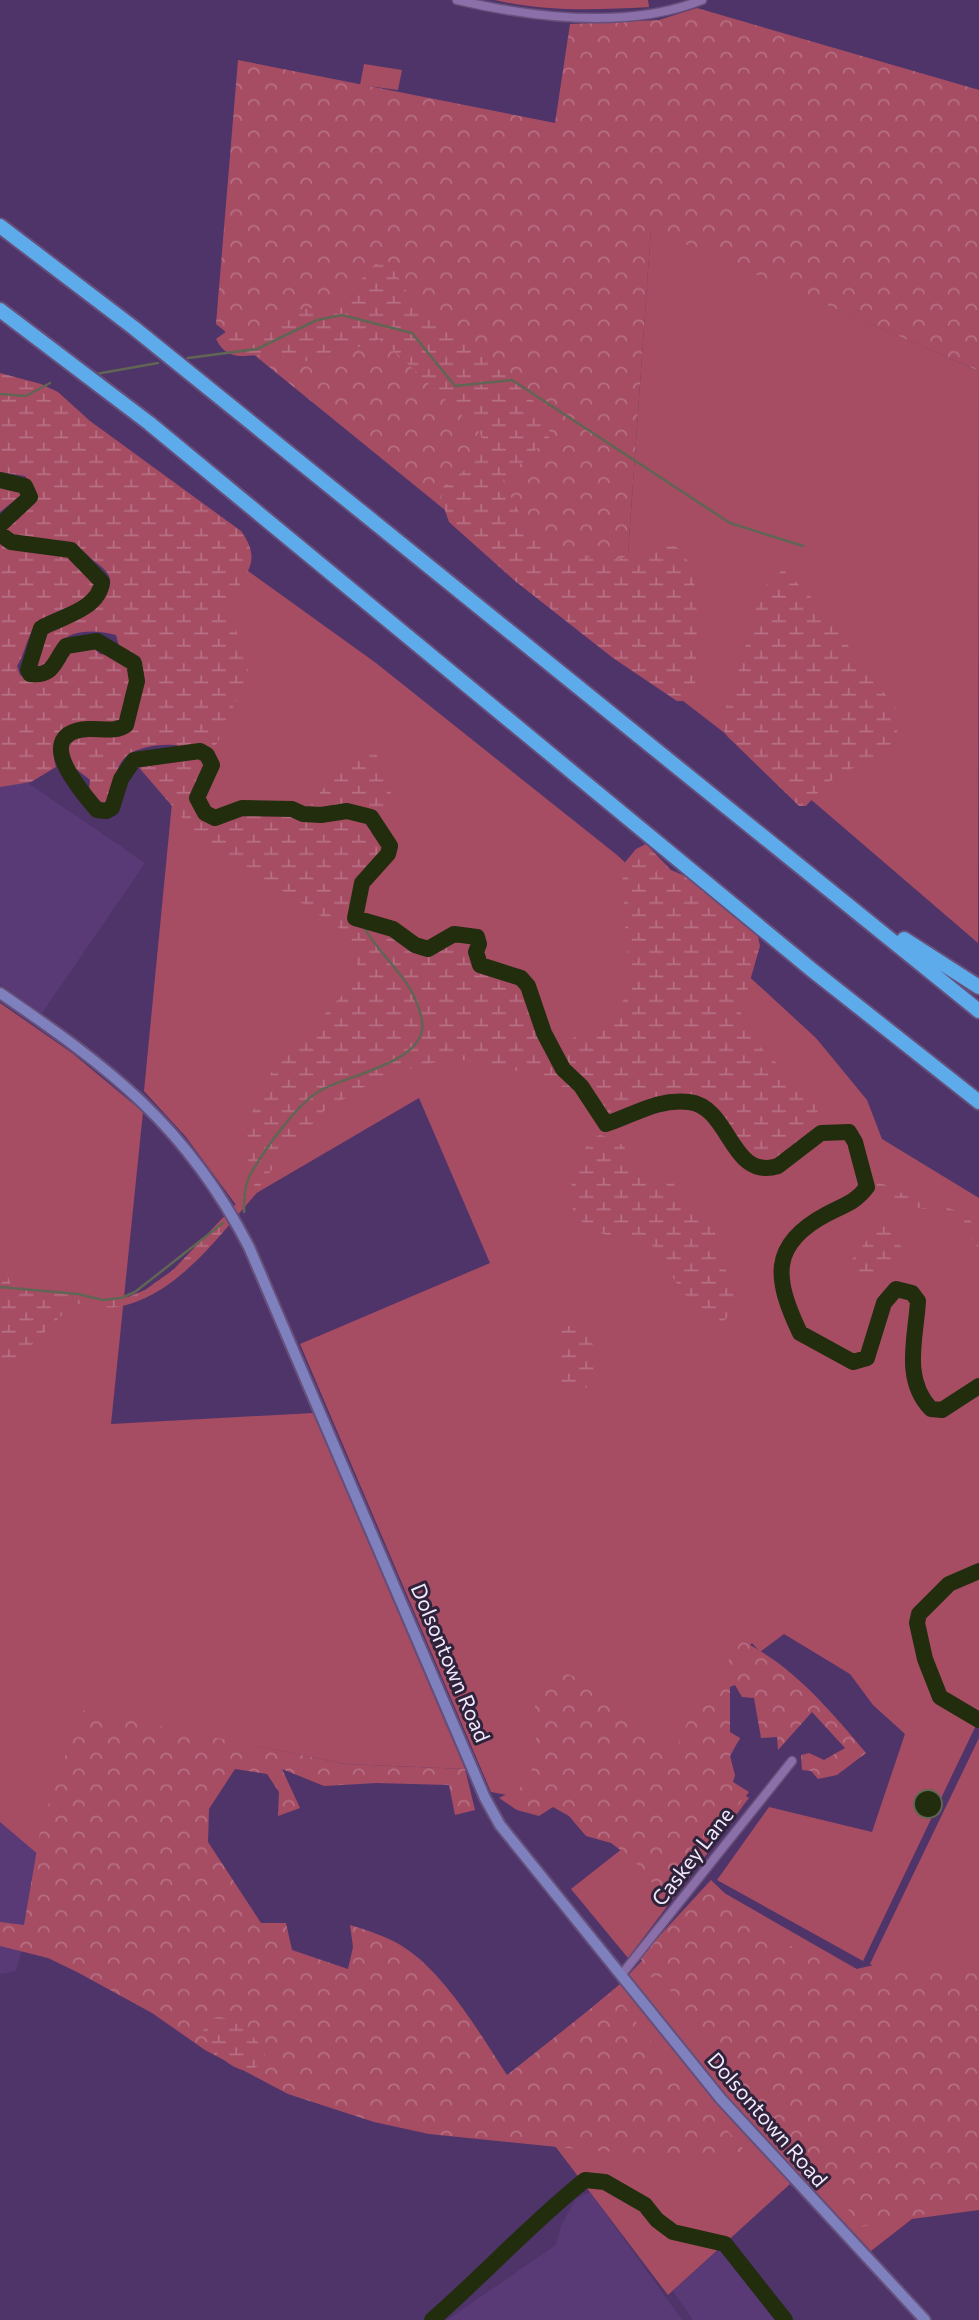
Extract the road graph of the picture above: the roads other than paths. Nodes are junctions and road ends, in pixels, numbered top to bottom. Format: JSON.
{"nodes":[{"id":1,"x":457,"y":0,"type":"edge"},
{"id":2,"x":702,"y":0,"type":"edge"},
{"id":3,"x":0,"y":226,"type":"edge"},
{"id":4,"x":0,"y":310,"type":"edge"},
{"id":5,"x":817,"y":880,"type":"junction"},
{"id":6,"x":979,"y":987,"type":"edge"},
{"id":7,"x":0,"y":993,"type":"edge"},
{"id":8,"x":979,"y":1011,"type":"edge"},
{"id":9,"x":979,"y":1102,"type":"edge"},
{"id":10,"x":792,"y":1761,"type":"dead end"},
{"id":11,"x":622,"y":1974,"type":"junction"},
{"id":12,"x":925,"y":2320,"type":"edge"}],
"edges":[{"from":1,"to":2,"type":"street"},
{"from":3,"to":5,"type":"highway"},
{"from":4,"to":9,"type":"highway"},
{"from":5,"to":6,"type":"highway"},
{"from":5,"to":8,"type":"highway"},
{"from":7,"to":11,"type":"street","name":"Dolsontown Road"},
{"from":10,"to":11,"type":"street","name":"Caskey Lane"},
{"from":11,"to":12,"type":"street","name":"Dolsontown Road"}]}
